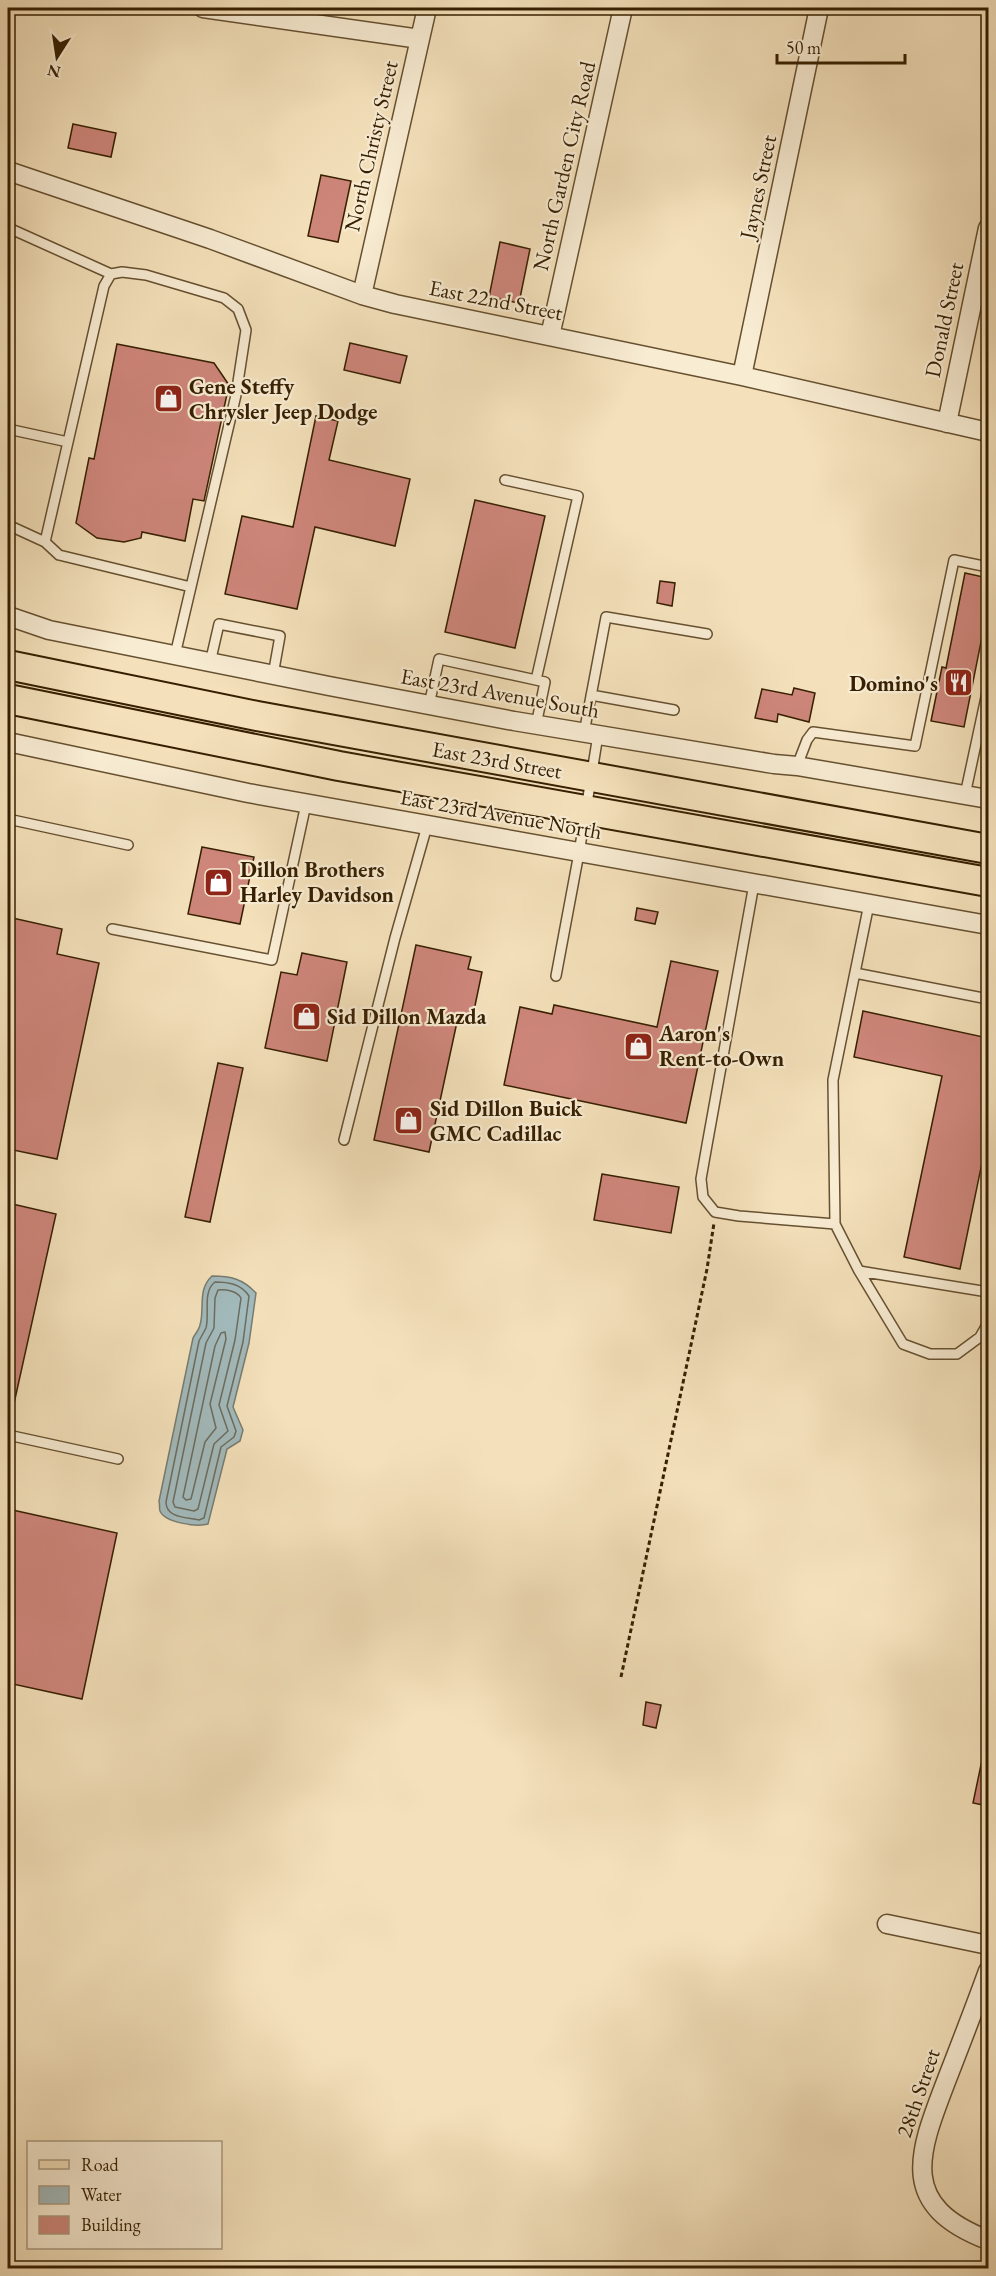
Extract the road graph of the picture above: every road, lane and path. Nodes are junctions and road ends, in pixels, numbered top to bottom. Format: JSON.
{"nodes":[{"id":1,"x":203,"y":8,"type":"edge"},
{"id":2,"x":427,"y":8,"type":"edge"},
{"id":3,"x":623,"y":8,"type":"edge"},
{"id":4,"x":819,"y":8,"type":"edge"},
{"id":5,"x":420,"y":39,"type":"junction"},
{"id":6,"x":8,"y":171,"type":"edge"},
{"id":7,"x":988,"y":228,"type":"edge"},
{"id":8,"x":8,"y":244,"type":"edge"},
{"id":9,"x":111,"y":274,"type":"junction"},
{"id":10,"x":362,"y":295,"type":"junction"},
{"id":11,"x":550,"y":336,"type":"junction"},
{"id":12,"x":742,"y":376,"type":"junction"},
{"id":13,"x":947,"y":423,"type":"junction"},
{"id":14,"x":8,"y":429,"type":"edge"},
{"id":15,"x":988,"y":432,"type":"edge"},
{"id":16,"x":68,"y":442,"type":"junction"},
{"id":17,"x":505,"y":480,"type":"dead end"},
{"id":18,"x":8,"y":525,"type":"edge"},
{"id":19,"x":45,"y":542,"type":"junction"},
{"id":20,"x":988,"y":567,"type":"edge"},
{"id":21,"x":191,"y":587,"type":"junction"},
{"id":22,"x":8,"y":616,"type":"edge"},
{"id":23,"x":706,"y":634,"type":"dead end"},
{"id":24,"x":175,"y":655,"type":"junction"},
{"id":25,"x":210,"y":663,"type":"junction"},
{"id":26,"x":8,"y":665,"type":"edge"},
{"id":27,"x":273,"y":675,"type":"junction"},
{"id":28,"x":536,"y":680,"type":"junction"},
{"id":29,"x":988,"y":688,"type":"edge"},
{"id":30,"x":591,"y":695,"type":"junction"},
{"id":31,"x":8,"y":699,"type":"edge"},
{"id":32,"x":429,"y":705,"type":"junction"},
{"id":33,"x":674,"y":710,"type":"dead end"},
{"id":34,"x":536,"y":724,"type":"junction"},
{"id":35,"x":591,"y":734,"type":"junction"},
{"id":36,"x":8,"y":742,"type":"edge"},
{"id":37,"x":797,"y":766,"type":"junction"},
{"id":38,"x":591,"y":777,"type":"junction"},
{"id":39,"x":965,"y":795,"type":"junction"},
{"id":40,"x":988,"y":799,"type":"edge"},
{"id":41,"x":306,"y":804,"type":"junction"},
{"id":42,"x":586,"y":810,"type":"junction"},
{"id":43,"x":8,"y":819,"type":"edge"},
{"id":44,"x":427,"y":825,"type":"junction"},
{"id":45,"x":128,"y":845,"type":"dead end"},
{"id":46,"x":988,"y":849,"type":"edge"},
{"id":47,"x":579,"y":853,"type":"junction"},
{"id":48,"x":988,"y":882,"type":"edge"},
{"id":49,"x":754,"y":884,"type":"junction"},
{"id":50,"x":869,"y":904,"type":"junction"},
{"id":51,"x":988,"y":926,"type":"edge"},
{"id":52,"x":112,"y":929,"type":"dead end"},
{"id":53,"x":855,"y":973,"type":"junction"},
{"id":54,"x":556,"y":976,"type":"dead end"},
{"id":55,"x":988,"y":999,"type":"edge"},
{"id":56,"x":344,"y":1140,"type":"dead end"},
{"id":57,"x":715,"y":1212,"type":"junction"},
{"id":58,"x":835,"y":1224,"type":"junction"},
{"id":59,"x":859,"y":1271,"type":"junction"},
{"id":60,"x":988,"y":1292,"type":"edge"},
{"id":61,"x":988,"y":1323,"type":"edge"},
{"id":62,"x":8,"y":1435,"type":"edge"},
{"id":63,"x":118,"y":1459,"type":"dead end"},
{"id":64,"x":621,"y":1677,"type":"dead end"},
{"id":65,"x":887,"y":1923,"type":"dead end"},
{"id":66,"x":988,"y":1945,"type":"edge"},
{"id":67,"x":988,"y":1971,"type":"edge"},
{"id":68,"x":988,"y":2240,"type":"edge"}],
"edges":[{"from":1,"to":5,"type":"street"},
{"from":2,"to":5,"type":"street","name":"North Christy Street"},
{"from":3,"to":11,"type":"street","name":"North Garden City Road"},
{"from":4,"to":12,"type":"street","name":"Jaynes Street"},
{"from":5,"to":10,"type":"street","name":"North Christy Street"},
{"from":6,"to":10,"type":"street","name":"East 22nd Street"},
{"from":7,"to":13,"type":"street","name":"Donald Street"},
{"from":8,"to":9,"type":"lane"},
{"from":9,"to":16,"type":"lane"},
{"from":9,"to":21,"type":"lane"},
{"from":10,"to":11,"type":"street","name":"East 22nd Street"},
{"from":11,"to":12,"type":"street","name":"East 22nd Street"},
{"from":12,"to":13,"type":"street","name":"East 22nd Street"},
{"from":13,"to":15,"type":"street","name":"East 22nd Street"},
{"from":14,"to":16,"type":"lane"},
{"from":16,"to":19,"type":"lane"},
{"from":17,"to":28,"type":"lane"},
{"from":18,"to":19,"type":"lane"},
{"from":19,"to":21,"type":"lane"},
{"from":20,"to":37,"type":"lane"},
{"from":21,"to":24,"type":"lane"},
{"from":22,"to":24,"type":"street","name":"East 23rd Avenue South"},
{"from":23,"to":30,"type":"lane"},
{"from":24,"to":25,"type":"street","name":"East 23rd Avenue South"},
{"from":25,"to":27,"type":"street","name":"East 23rd Avenue South"},
{"from":25,"to":27,"type":"lane"},
{"from":26,"to":38,"type":"main road","name":"East 23rd Street"},
{"from":27,"to":32,"type":"street","name":"East 23rd Avenue South"},
{"from":28,"to":32,"type":"lane"},
{"from":28,"to":34,"type":"lane"},
{"from":29,"to":39,"type":"lane"},
{"from":30,"to":33,"type":"lane"},
{"from":30,"to":35,"type":"lane"},
{"from":31,"to":42,"type":"main road","name":"East 23rd Street"},
{"from":32,"to":34,"type":"street","name":"East 23rd Avenue South"},
{"from":34,"to":35,"type":"street","name":"East 23rd Avenue South"},
{"from":35,"to":37,"type":"street","name":"East 23rd Avenue South"},
{"from":35,"to":38,"type":"lane"},
{"from":36,"to":41,"type":"street","name":"East 23rd Avenue North"},
{"from":37,"to":39,"type":"street","name":"East 23rd Avenue South"},
{"from":38,"to":42,"type":"lane"},
{"from":38,"to":46,"type":"main road","name":"East 23rd Street"},
{"from":39,"to":40,"type":"street","name":"East 23rd Avenue South"},
{"from":41,"to":44,"type":"street","name":"East 23rd Avenue North"},
{"from":41,"to":52,"type":"lane"},
{"from":42,"to":47,"type":"lane"},
{"from":42,"to":48,"type":"main road","name":"East 23rd Street"},
{"from":43,"to":45,"type":"lane"},
{"from":44,"to":47,"type":"street","name":"East 23rd Avenue North"},
{"from":44,"to":56,"type":"lane"},
{"from":47,"to":49,"type":"street","name":"East 23rd Avenue North"},
{"from":47,"to":54,"type":"lane"},
{"from":49,"to":50,"type":"street","name":"East 23rd Avenue North"},
{"from":49,"to":57,"type":"lane"},
{"from":50,"to":51,"type":"street","name":"East 23rd Avenue North"},
{"from":50,"to":53,"type":"lane"},
{"from":53,"to":55,"type":"lane"},
{"from":53,"to":58,"type":"lane"},
{"from":57,"to":58,"type":"lane"},
{"from":57,"to":64,"type":"path"},
{"from":58,"to":59,"type":"lane"},
{"from":59,"to":60,"type":"lane"},
{"from":59,"to":61,"type":"lane"},
{"from":62,"to":63,"type":"lane"},
{"from":65,"to":66,"type":"street"},
{"from":67,"to":68,"type":"street","name":"28th Street"}]}
